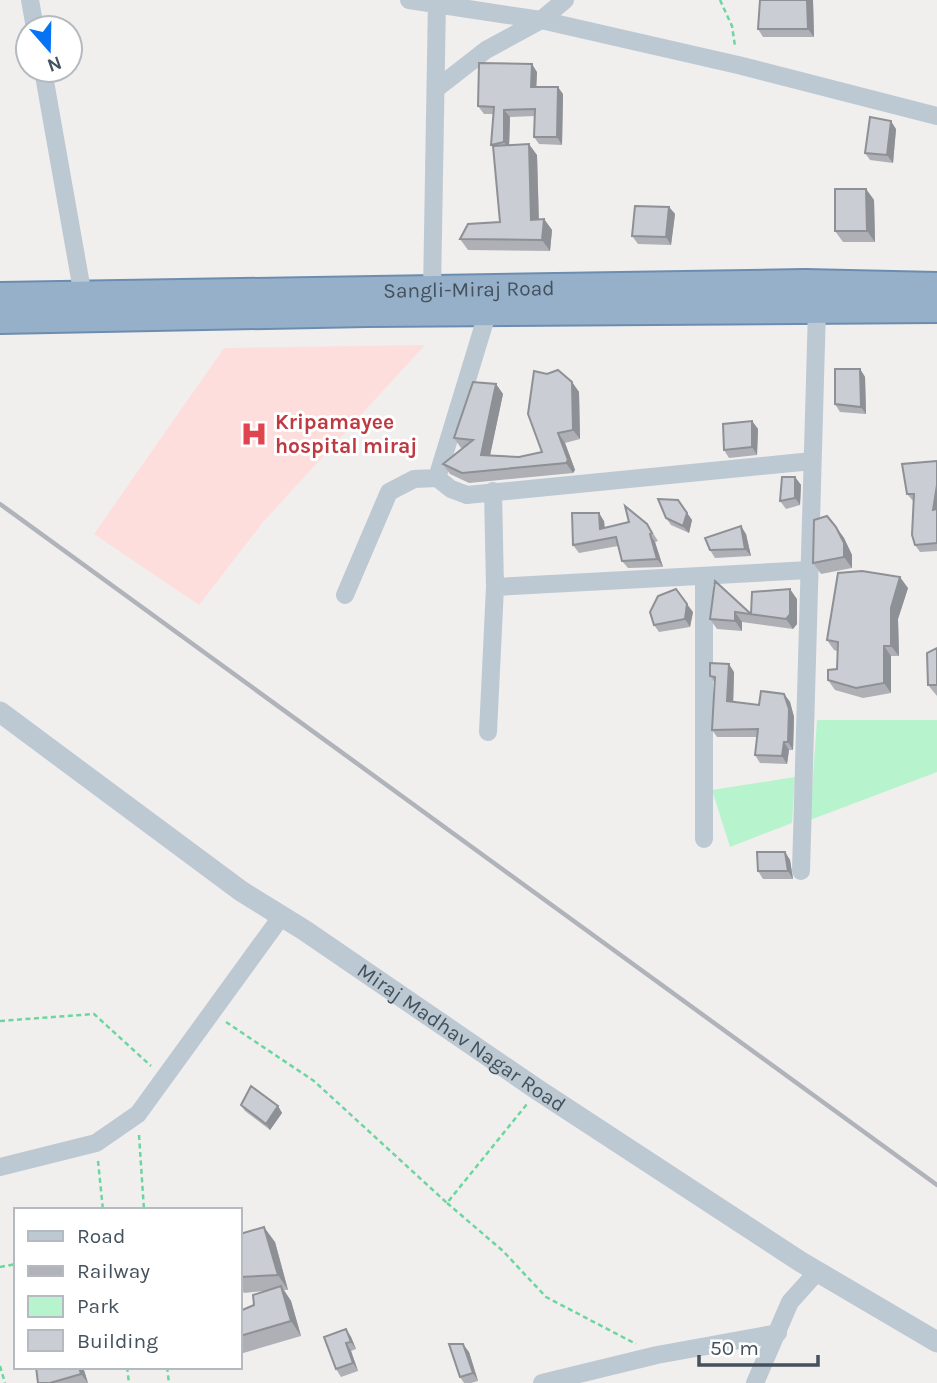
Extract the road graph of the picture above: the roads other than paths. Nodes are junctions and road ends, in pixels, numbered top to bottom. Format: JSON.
{"nodes":[{"id":1,"x":409,"y":0,"type":"edge"},
{"id":2,"x":565,"y":0,"type":"edge"},
{"id":3,"x":437,"y":3,"type":"edge"},
{"id":4,"x":483,"y":6,"type":"edge"},
{"id":5,"x":541,"y":20,"type":"junction"},
{"id":6,"x":45,"y":84,"type":"edge"},
{"id":7,"x":436,"y":89,"type":"junction"},
{"id":8,"x":937,"y":116,"type":"edge"},
{"id":9,"x":937,"y":287,"type":"edge"},
{"id":10,"x":432,"y":292,"type":"junction"},
{"id":11,"x":83,"y":296,"type":"junction"},
{"id":12,"x":0,"y":297,"type":"edge"},
{"id":13,"x":937,"y":308,"type":"edge"},
{"id":14,"x":817,"y":309,"type":"junction"},
{"id":15,"x":488,"y":311,"type":"junction"},
{"id":16,"x":0,"y":319,"type":"edge"},
{"id":17,"x":812,"y":461,"type":"junction"},
{"id":18,"x":437,"y":478,"type":"junction"},
{"id":19,"x":494,"y":491,"type":"junction"},
{"id":20,"x":809,"y":570,"type":"junction"},
{"id":21,"x":704,"y":576,"type":"junction"},
{"id":22,"x":495,"y":587,"type":"junction"},
{"id":23,"x":345,"y":596,"type":"dead end"},
{"id":24,"x":0,"y":712,"type":"edge"},
{"id":25,"x":488,"y":732,"type":"dead end"},
{"id":26,"x":704,"y":839,"type":"dead end"},
{"id":27,"x":801,"y":871,"type":"dead end"},
{"id":28,"x":281,"y":916,"type":"junction"},
{"id":29,"x":0,"y":1167,"type":"edge"},
{"id":30,"x":817,"y":1272,"type":"junction"},
{"id":31,"x":778,"y":1333,"type":"junction"},
{"id":32,"x":937,"y":1342,"type":"edge"},
{"id":33,"x":542,"y":1383,"type":"edge"},
{"id":34,"x":755,"y":1383,"type":"edge"}],
"edges":[{"from":1,"to":3,"type":"street"},
{"from":2,"to":5,"type":"street"},
{"from":3,"to":4,"type":"street"},
{"from":3,"to":7,"type":"street"},
{"from":4,"to":5,"type":"street"},
{"from":5,"to":7,"type":"street"},
{"from":5,"to":8,"type":"street"},
{"from":6,"to":11,"type":"street"},
{"from":7,"to":10,"type":"street"},
{"from":9,"to":10,"type":"highway","name":"Sangli-Miraj Road"},
{"from":10,"to":11,"type":"highway","name":"Sangli-Miraj Road"},
{"from":11,"to":12,"type":"highway","name":"Sangli-Miraj Road"},
{"from":13,"to":14,"type":"highway","name":"Sangli-Miraj Road"},
{"from":14,"to":15,"type":"highway","name":"Sangli-Miraj Road"},
{"from":14,"to":17,"type":"street"},
{"from":15,"to":16,"type":"highway","name":"Sangli-Miraj Road"},
{"from":15,"to":18,"type":"street"},
{"from":17,"to":19,"type":"street"},
{"from":17,"to":20,"type":"street"},
{"from":18,"to":19,"type":"street"},
{"from":18,"to":23,"type":"street"},
{"from":19,"to":22,"type":"street"},
{"from":20,"to":21,"type":"street"},
{"from":20,"to":27,"type":"street"},
{"from":21,"to":22,"type":"street"},
{"from":21,"to":26,"type":"street"},
{"from":22,"to":25,"type":"street"},
{"from":24,"to":28,"type":"street","name":"Miraj Madhav Nagar Road"},
{"from":28,"to":29,"type":"street"},
{"from":28,"to":30,"type":"street","name":"Miraj Madhav Nagar Road"},
{"from":30,"to":31,"type":"street"},
{"from":30,"to":32,"type":"street","name":"Miraj Madhav Nagar Road"},
{"from":31,"to":33,"type":"street"},
{"from":31,"to":34,"type":"street"}]}
